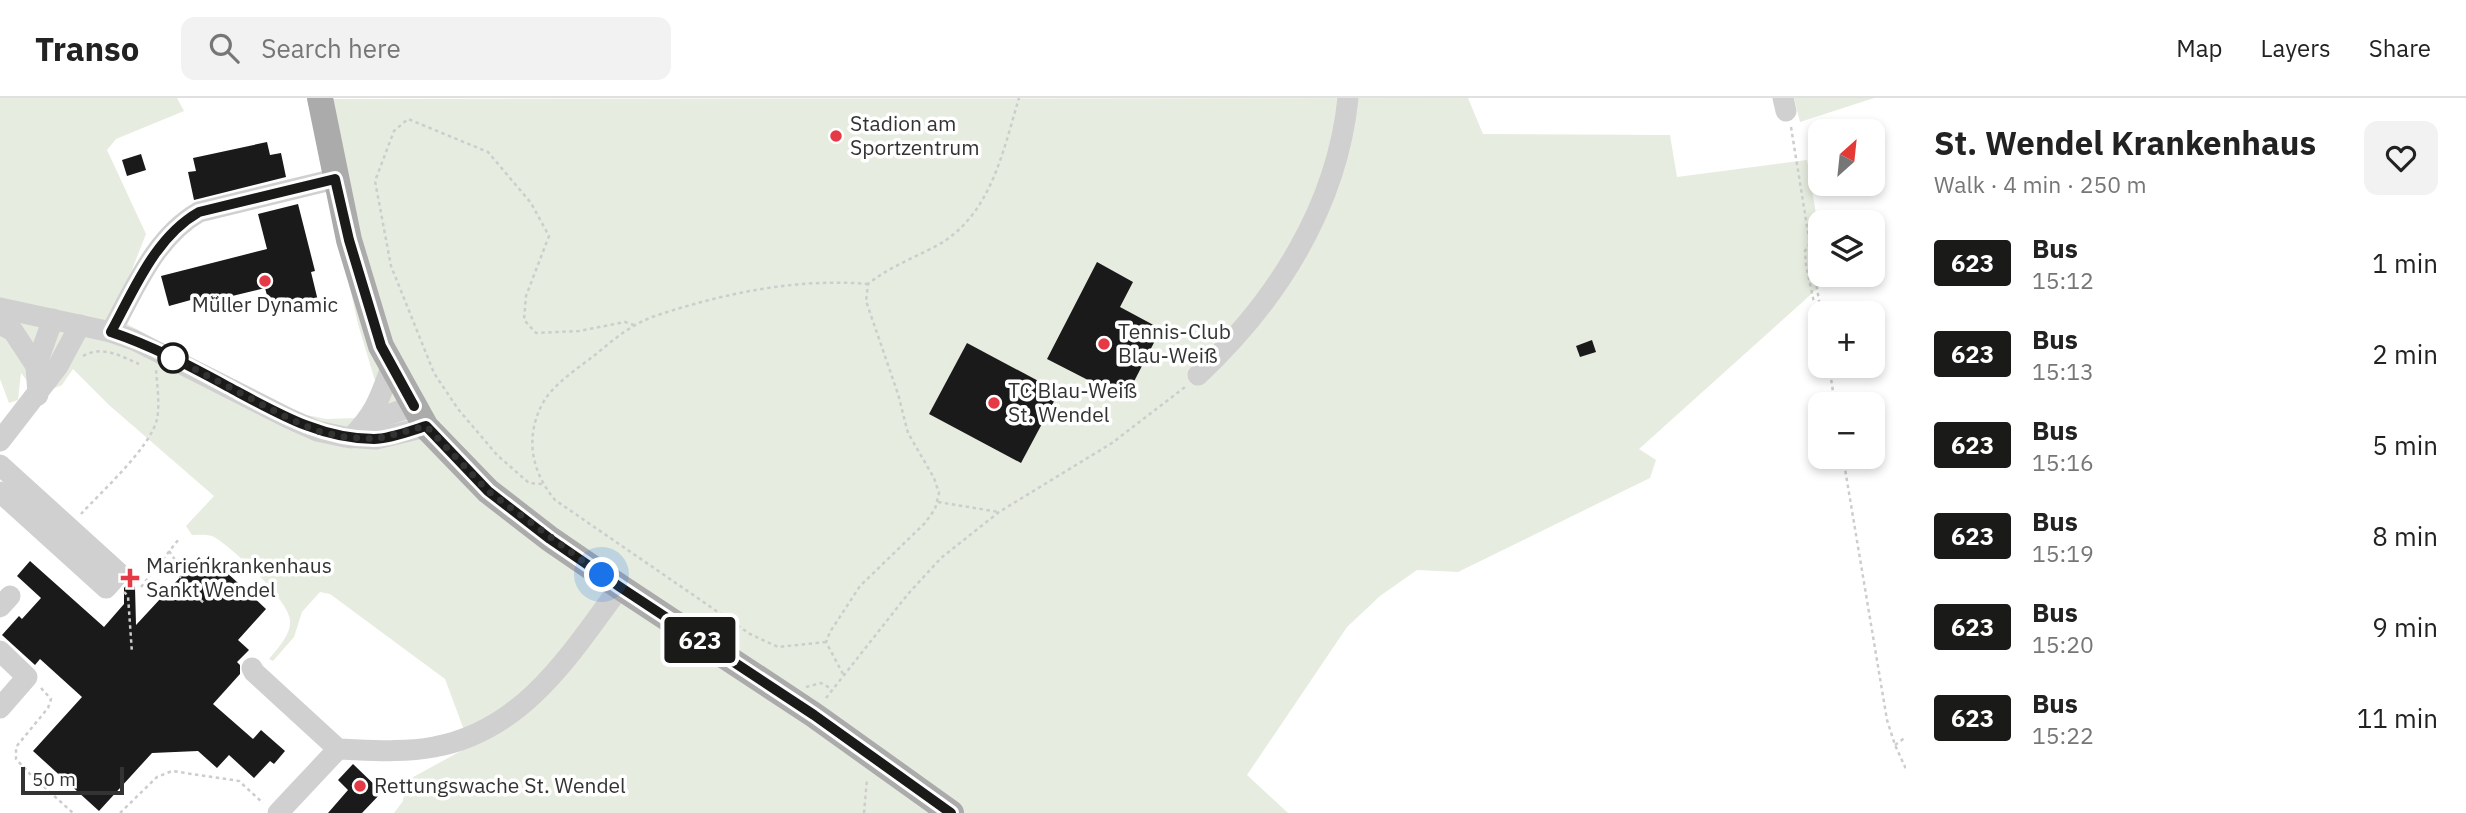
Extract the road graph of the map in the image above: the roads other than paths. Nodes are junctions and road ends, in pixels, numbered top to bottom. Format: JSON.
{"nodes":[{"id":1,"x":320,"y":98,"type":"edge"},
{"id":2,"x":1348,"y":98,"type":"edge"},
{"id":3,"x":335,"y":179,"type":"junction"},
{"id":4,"x":0,"y":308,"type":"edge"},
{"id":5,"x":53,"y":319,"type":"junction"},
{"id":6,"x":0,"y":324,"type":"edge"},
{"id":7,"x":80,"y":325,"type":"junction"},
{"id":8,"x":111,"y":332,"type":"junction"},
{"id":9,"x":391,"y":365,"type":"junction"},
{"id":10,"x":36,"y":366,"type":"junction"},
{"id":11,"x":1198,"y":375,"type":"road end"},
{"id":12,"x":38,"y":395,"type":"junction"},
{"id":13,"x":420,"y":416,"type":"junction"},
{"id":14,"x":359,"y":430,"type":"junction"},
{"id":15,"x":0,"y":441,"type":"edge"},
{"id":16,"x":0,"y":465,"type":"edge"},
{"id":17,"x":0,"y":492,"type":"edge"},
{"id":18,"x":620,"y":587,"type":"junction"},
{"id":19,"x":0,"y":652,"type":"edge"},
{"id":20,"x":252,"y":668,"type":"dead end"},
{"id":21,"x":0,"y":708,"type":"edge"},
{"id":22,"x":338,"y":749,"type":"junction"},
{"id":23,"x":272,"y":809,"type":"edge"},
{"id":24,"x":951,"y":813,"type":"edge"}],
"edges":[{"from":1,"to":3,"type":"main road"},
{"from":2,"to":11,"type":"street"},
{"from":3,"to":8,"type":"street"},
{"from":3,"to":9,"type":"main road"},
{"from":4,"to":5,"type":"street"},
{"from":5,"to":7,"type":"street"},
{"from":5,"to":10,"type":"street"},
{"from":6,"to":10,"type":"street"},
{"from":7,"to":8,"type":"street"},
{"from":7,"to":12,"type":"street"},
{"from":8,"to":14,"type":"street"},
{"from":9,"to":13,"type":"main road"},
{"from":9,"to":14,"type":"street"},
{"from":10,"to":12,"type":"street"},
{"from":12,"to":15,"type":"street"},
{"from":13,"to":14,"type":"street"},
{"from":13,"to":18,"type":"main road"},
{"from":16,"to":17,"type":"street"},
{"from":18,"to":22,"type":"street"},
{"from":18,"to":24,"type":"main road"},
{"from":19,"to":21,"type":"street"},
{"from":20,"to":22,"type":"street"},
{"from":22,"to":23,"type":"street"}]}
